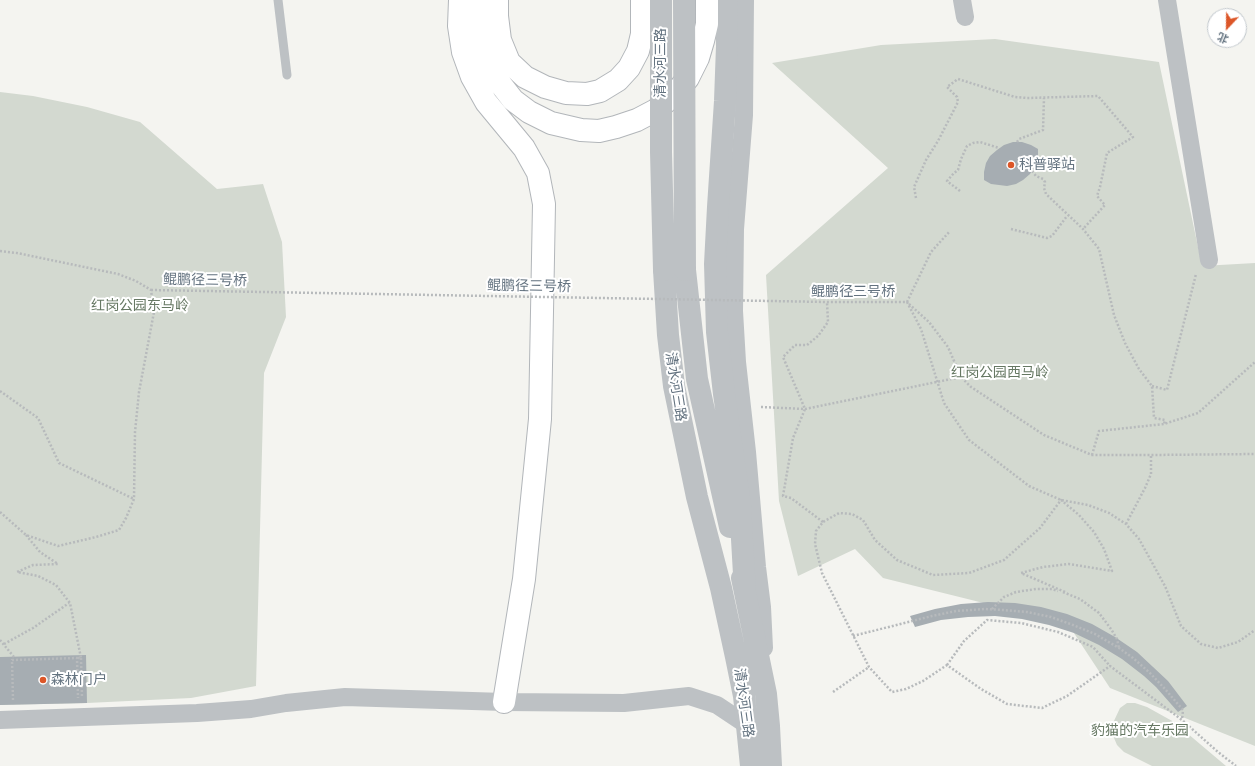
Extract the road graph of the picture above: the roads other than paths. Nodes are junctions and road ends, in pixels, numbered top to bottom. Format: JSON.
{"nodes":[{"id":1,"x":278,"y":0,"type":"edge"},
{"id":2,"x":460,"y":0,"type":"edge"},
{"id":3,"x":480,"y":0,"type":"edge"},
{"id":4,"x":497,"y":0,"type":"edge"},
{"id":5,"x":642,"y":0,"type":"edge"},
{"id":6,"x":661,"y":0,"type":"edge"},
{"id":7,"x":684,"y":0,"type":"edge"},
{"id":8,"x":707,"y":0,"type":"edge"},
{"id":9,"x":726,"y":0,"type":"edge"},
{"id":10,"x":745,"y":0,"type":"edge"},
{"id":11,"x":1168,"y":0,"type":"edge"},
{"id":12,"x":287,"y":76,"type":"dead end"},
{"id":13,"x":1208,"y":257,"type":"road end"},
{"id":14,"x":745,"y":592,"type":"junction"},
{"id":15,"x":766,"y":694,"type":"junction"},
{"id":16,"x":504,"y":702,"type":"junction"},
{"id":17,"x":0,"y":720,"type":"edge"},
{"id":18,"x":747,"y":725,"type":"junction"},
{"id":19,"x":769,"y":726,"type":"junction"},
{"id":20,"x":751,"y":766,"type":"edge"},
{"id":21,"x":771,"y":766,"type":"edge"}],
"edges":[{"from":1,"to":12,"type":"lane"},
{"from":2,"to":16,"type":"main road"},
{"from":3,"to":8,"type":"main road"},
{"from":4,"to":5,"type":"main road"},
{"from":6,"to":18,"type":"street","name":"清水河三路","bridge":true},
{"from":7,"to":14,"type":"street","name":"清水河三路","bridge":true},
{"from":9,"to":14,"type":"street"},
{"from":10,"to":15,"type":"street"},
{"from":11,"to":13,"type":"street"},
{"from":14,"to":15,"type":"street","name":"清水河三路"},
{"from":15,"to":19,"type":"street","name":"清水河三路"},
{"from":16,"to":17,"type":"street"},
{"from":16,"to":18,"type":"street"},
{"from":18,"to":19,"type":"street"},
{"from":18,"to":20,"type":"street","name":"清水河三路"},
{"from":19,"to":21,"type":"street","name":"清水河三路"}]}
